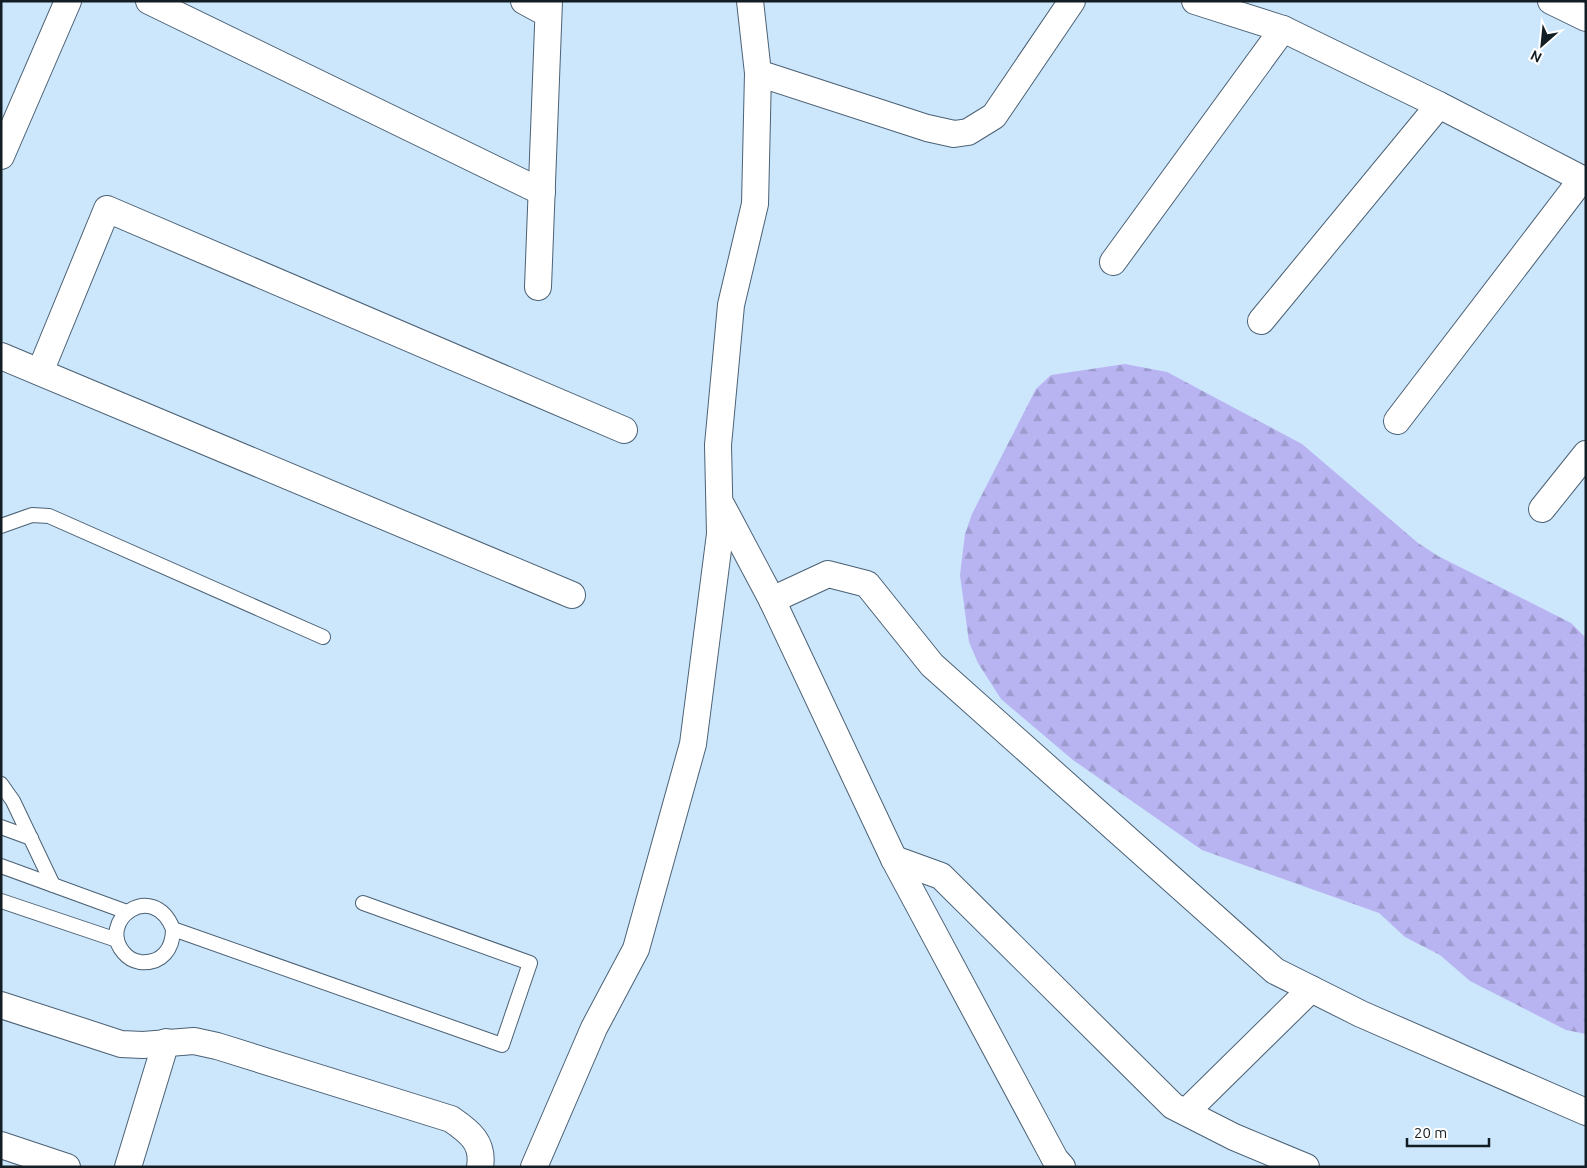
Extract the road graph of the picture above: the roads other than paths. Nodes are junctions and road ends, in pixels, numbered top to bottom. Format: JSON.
{"nodes":[{"id":1,"x":68,"y":1,"type":"edge"},
{"id":2,"x":149,"y":1,"type":"edge"},
{"id":3,"x":524,"y":1,"type":"edge"},
{"id":4,"x":750,"y":1,"type":"edge"},
{"id":5,"x":1072,"y":1,"type":"edge"},
{"id":6,"x":1195,"y":1,"type":"edge"},
{"id":7,"x":1551,"y":1,"type":"edge"},
{"id":8,"x":549,"y":8,"type":"edge"},
{"id":9,"x":1586,"y":18,"type":"edge"},
{"id":10,"x":1283,"y":29,"type":"junction"},
{"id":11,"x":758,"y":73,"type":"junction"},
{"id":12,"x":1440,"y":105,"type":"junction"},
{"id":13,"x":1,"y":156,"type":"edge"},
{"id":14,"x":1584,"y":180,"type":"edge"},
{"id":15,"x":542,"y":192,"type":"junction"},
{"id":16,"x":1113,"y":262,"type":"dead end"},
{"id":17,"x":538,"y":287,"type":"dead end"},
{"id":18,"x":1261,"y":321,"type":"dead end"},
{"id":19,"x":1,"y":356,"type":"edge"},
{"id":20,"x":40,"y":372,"type":"junction"},
{"id":21,"x":1396,"y":421,"type":"dead end"},
{"id":22,"x":624,"y":430,"type":"dead end"},
{"id":23,"x":1586,"y":454,"type":"edge"},
{"id":24,"x":719,"y":501,"type":"junction"},
{"id":25,"x":1542,"y":509,"type":"dead end"},
{"id":26,"x":1,"y":526,"type":"edge"},
{"id":27,"x":572,"y":595,"type":"dead end"},
{"id":28,"x":772,"y":600,"type":"junction"},
{"id":29,"x":323,"y":637,"type":"dead end"},
{"id":30,"x":1,"y":784,"type":"edge"},
{"id":31,"x":1,"y":827,"type":"edge"},
{"id":32,"x":31,"y":838,"type":"junction"},
{"id":33,"x":894,"y":859,"type":"junction"},
{"id":34,"x":1,"y":866,"type":"edge"},
{"id":35,"x":53,"y":885,"type":"junction"},
{"id":36,"x":1,"y":901,"type":"edge"},
{"id":37,"x":363,"y":904,"type":"dead end"},
{"id":38,"x":127,"y":912,"type":"junction"},
{"id":39,"x":173,"y":929,"type":"junction"},
{"id":40,"x":117,"y":940,"type":"junction"},
{"id":41,"x":1311,"y":989,"type":"junction"},
{"id":42,"x":1,"y":1004,"type":"edge"},
{"id":43,"x":166,"y":1042,"type":"junction"},
{"id":44,"x":1186,"y":1112,"type":"junction"},
{"id":45,"x":1586,"y":1112,"type":"edge"},
{"id":46,"x":1,"y":1145,"type":"edge"},
{"id":47,"x":67,"y":1167,"type":"edge"},
{"id":48,"x":128,"y":1167,"type":"edge"},
{"id":49,"x":480,"y":1167,"type":"edge"},
{"id":50,"x":534,"y":1167,"type":"edge"},
{"id":51,"x":1062,"y":1167,"type":"edge"},
{"id":52,"x":1306,"y":1167,"type":"edge"}],
"edges":[{"from":1,"to":13,"type":"street"},
{"from":2,"to":15,"type":"street"},
{"from":3,"to":8,"type":"street"},
{"from":4,"to":11,"type":"street"},
{"from":5,"to":11,"type":"street"},
{"from":6,"to":10,"type":"street"},
{"from":7,"to":9,"type":"street"},
{"from":8,"to":15,"type":"street"},
{"from":10,"to":12,"type":"street"},
{"from":10,"to":16,"type":"street"},
{"from":11,"to":24,"type":"street"},
{"from":12,"to":14,"type":"street"},
{"from":12,"to":18,"type":"street"},
{"from":14,"to":21,"type":"street"},
{"from":15,"to":17,"type":"street"},
{"from":19,"to":20,"type":"street"},
{"from":20,"to":22,"type":"street"},
{"from":20,"to":27,"type":"street"},
{"from":23,"to":25,"type":"street"},
{"from":24,"to":28,"type":"street"},
{"from":24,"to":50,"type":"street"},
{"from":26,"to":29,"type":"lane"},
{"from":28,"to":33,"type":"street"},
{"from":28,"to":41,"type":"street"},
{"from":30,"to":32,"type":"lane"},
{"from":31,"to":32,"type":"lane"},
{"from":32,"to":35,"type":"lane"},
{"from":33,"to":44,"type":"street"},
{"from":33,"to":51,"type":"street"},
{"from":34,"to":35,"type":"lane"},
{"from":35,"to":38,"type":"lane"},
{"from":36,"to":40,"type":"lane"},
{"from":37,"to":39,"type":"lane"},
{"from":38,"to":39,"type":"lane"},
{"from":38,"to":40,"type":"lane"},
{"from":39,"to":40,"type":"lane"},
{"from":41,"to":44,"type":"street"},
{"from":41,"to":45,"type":"street"},
{"from":42,"to":43,"type":"street"},
{"from":43,"to":48,"type":"street"},
{"from":43,"to":49,"type":"street"},
{"from":44,"to":52,"type":"street"},
{"from":46,"to":47,"type":"street"}]}
